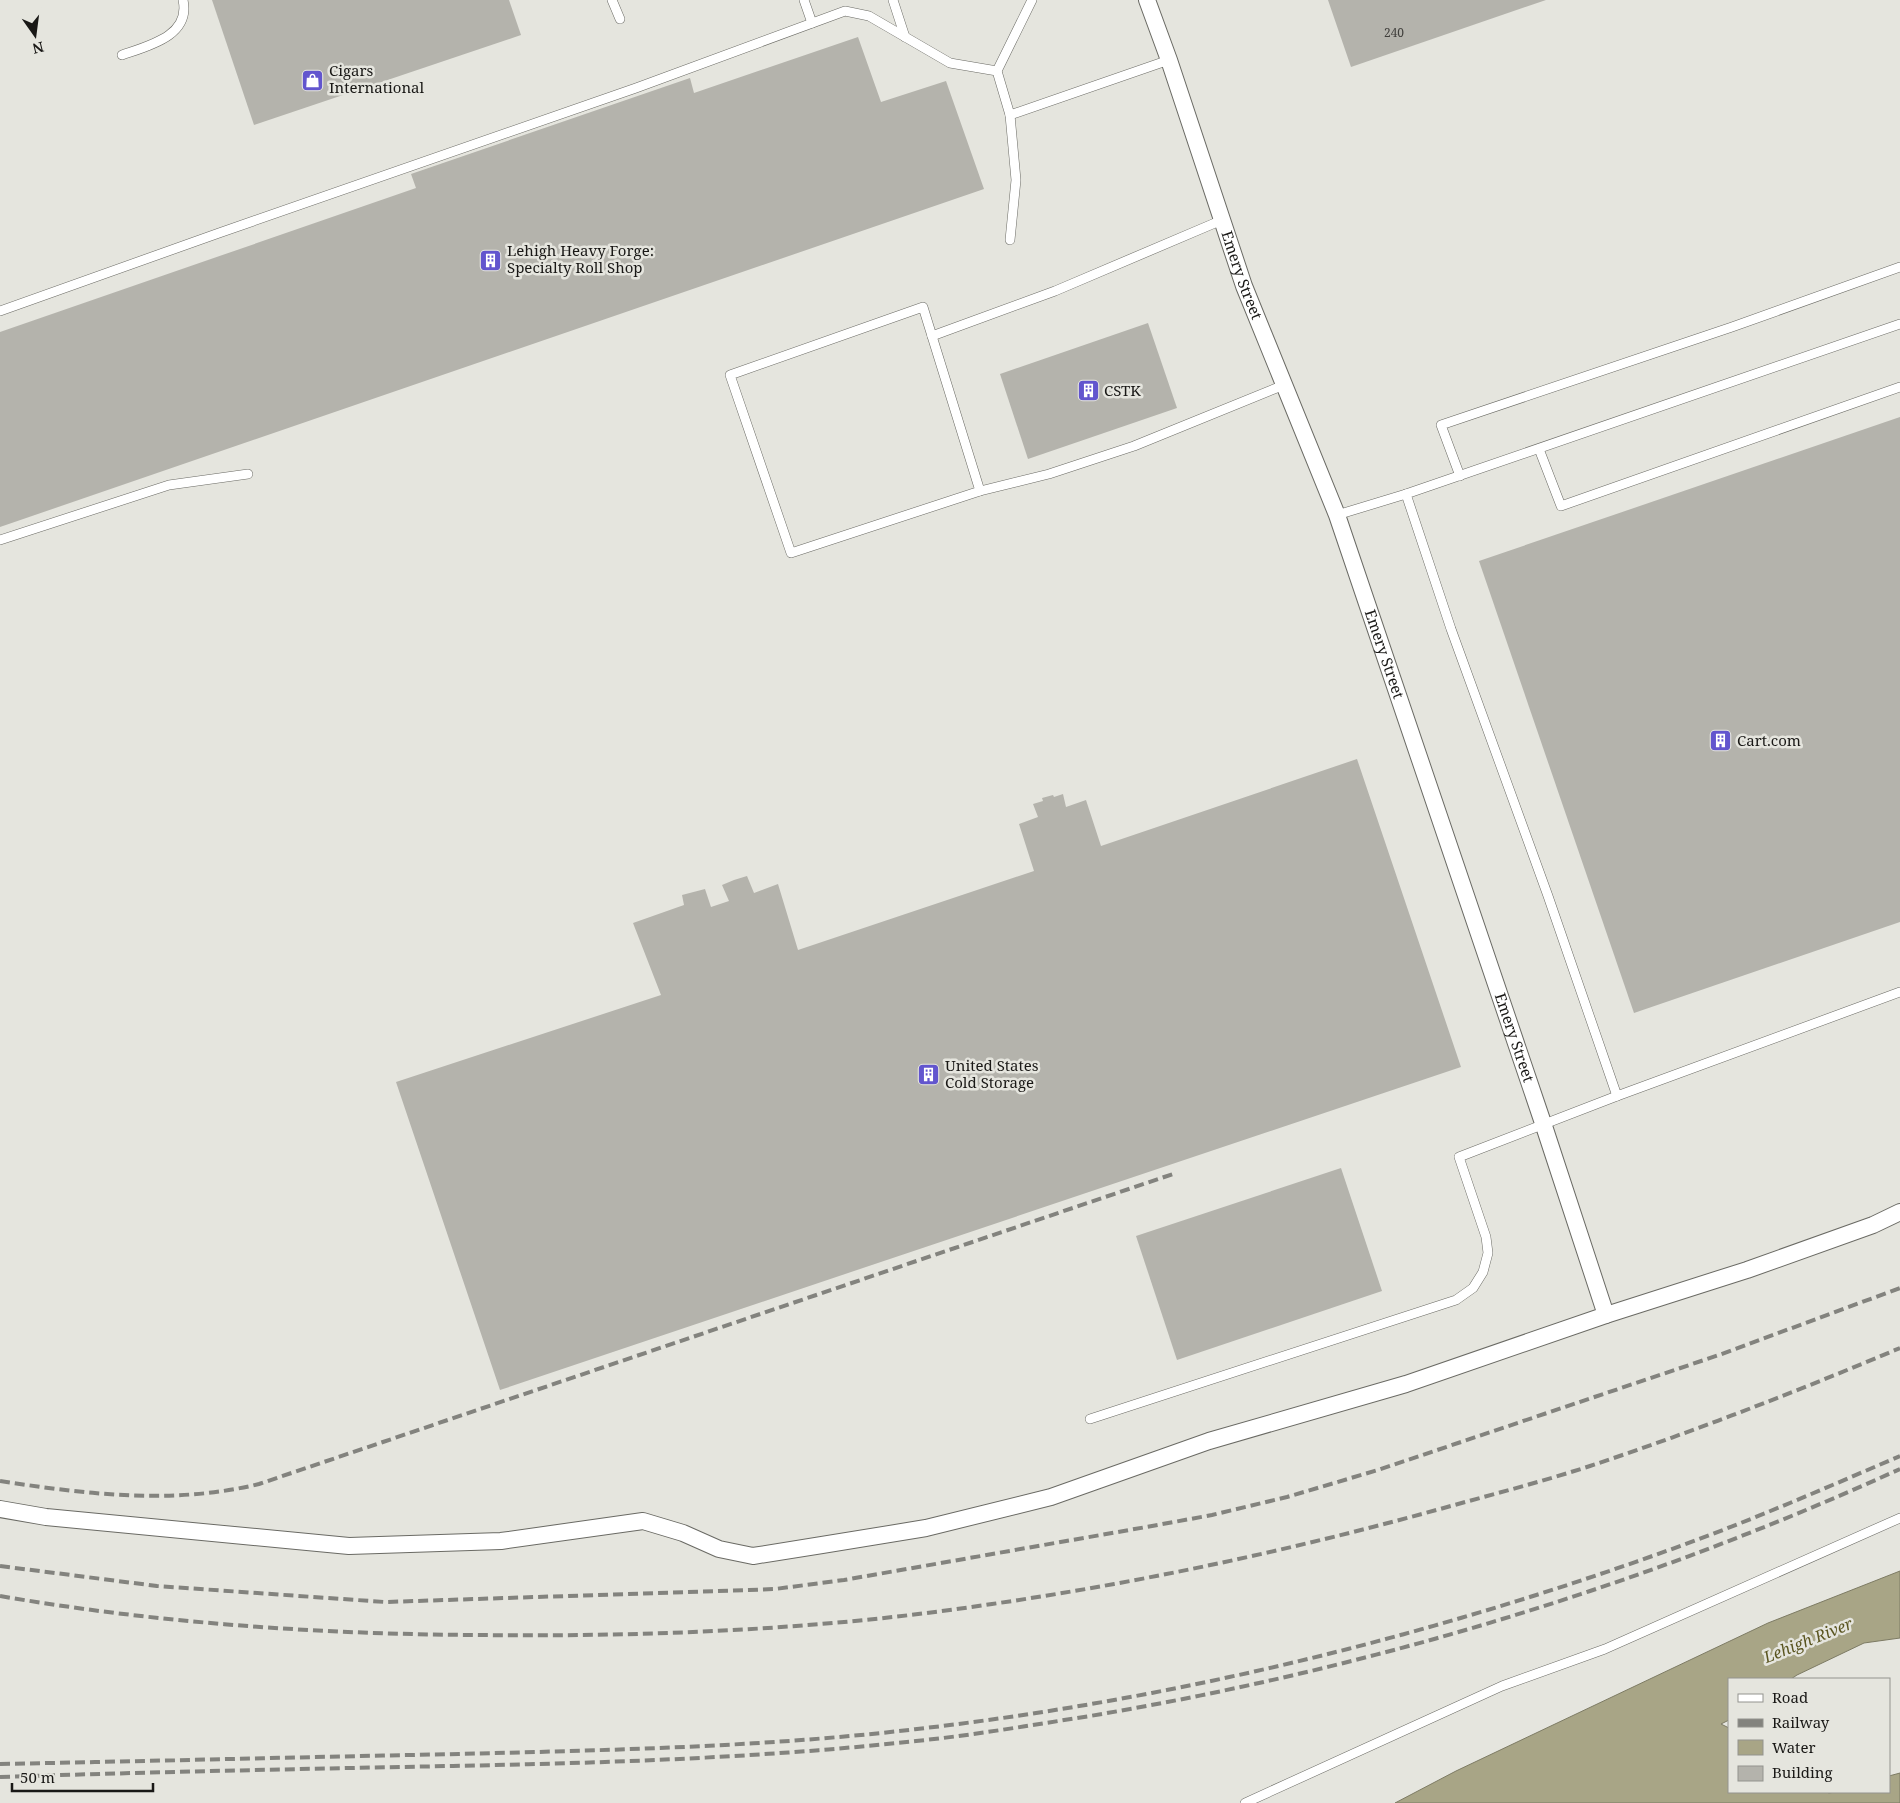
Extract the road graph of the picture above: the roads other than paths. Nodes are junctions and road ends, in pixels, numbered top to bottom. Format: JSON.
{"nodes":[{"id":1,"x":183,"y":0,"type":"edge"},
{"id":2,"x":612,"y":0,"type":"edge"},
{"id":3,"x":804,"y":0,"type":"edge"},
{"id":4,"x":893,"y":0,"type":"edge"},
{"id":5,"x":1032,"y":0,"type":"edge"},
{"id":6,"x":1147,"y":0,"type":"edge"},
{"id":7,"x":620,"y":18,"type":"dead end"},
{"id":8,"x":812,"y":24,"type":"junction"},
{"id":9,"x":905,"y":37,"type":"junction"},
{"id":10,"x":122,"y":55,"type":"dead end"},
{"id":11,"x":1169,"y":60,"type":"junction"},
{"id":12,"x":997,"y":71,"type":"junction"},
{"id":13,"x":1010,"y":115,"type":"junction"},
{"id":14,"x":1222,"y":220,"type":"junction"},
{"id":15,"x":1010,"y":240,"type":"dead end"},
{"id":16,"x":1900,"y":267,"type":"edge"},
{"id":17,"x":0,"y":311,"type":"edge"},
{"id":18,"x":1900,"y":324,"type":"edge"},
{"id":19,"x":932,"y":336,"type":"junction"},
{"id":20,"x":1284,"y":385,"type":"junction"},
{"id":21,"x":1900,"y":387,"type":"edge"},
{"id":22,"x":1539,"y":449,"type":"junction"},
{"id":23,"x":248,"y":474,"type":"dead end"},
{"id":24,"x":1460,"y":476,"type":"junction"},
{"id":25,"x":980,"y":491,"type":"junction"},
{"id":26,"x":1406,"y":494,"type":"junction"},
{"id":27,"x":1337,"y":515,"type":"junction"},
{"id":28,"x":0,"y":540,"type":"edge"},
{"id":29,"x":1900,"y":992,"type":"edge"},
{"id":30,"x":1617,"y":1096,"type":"junction"},
{"id":31,"x":1543,"y":1123,"type":"junction"},
{"id":32,"x":1900,"y":1212,"type":"edge"},
{"id":33,"x":1606,"y":1315,"type":"junction"},
{"id":34,"x":1090,"y":1419,"type":"dead end"},
{"id":35,"x":0,"y":1509,"type":"edge"},
{"id":36,"x":1900,"y":1518,"type":"edge"},
{"id":37,"x":1245,"y":1803,"type":"edge"}],
"edges":[{"from":1,"to":10,"type":"lane"},
{"from":2,"to":7,"type":"lane"},
{"from":3,"to":8,"type":"lane"},
{"from":4,"to":9,"type":"lane"},
{"from":5,"to":12,"type":"lane"},
{"from":6,"to":11,"type":"street","name":"Emery Street"},
{"from":8,"to":9,"type":"lane"},
{"from":8,"to":17,"type":"lane"},
{"from":9,"to":12,"type":"lane"},
{"from":11,"to":13,"type":"lane"},
{"from":11,"to":14,"type":"street","name":"Emery Street"},
{"from":12,"to":13,"type":"lane"},
{"from":13,"to":15,"type":"lane"},
{"from":14,"to":19,"type":"lane"},
{"from":14,"to":20,"type":"street","name":"Emery Street"},
{"from":16,"to":24,"type":"lane"},
{"from":18,"to":22,"type":"lane"},
{"from":19,"to":25,"type":"lane"},
{"from":19,"to":25,"type":"lane"},
{"from":20,"to":25,"type":"lane"},
{"from":20,"to":27,"type":"street","name":"Emery Street"},
{"from":21,"to":22,"type":"lane"},
{"from":22,"to":24,"type":"lane"},
{"from":23,"to":28,"type":"lane"},
{"from":24,"to":26,"type":"lane"},
{"from":26,"to":27,"type":"lane"},
{"from":26,"to":30,"type":"lane"},
{"from":27,"to":31,"type":"street","name":"Emery Street"},
{"from":29,"to":30,"type":"lane"},
{"from":30,"to":31,"type":"lane"},
{"from":31,"to":33,"type":"street","name":"Emery Street"},
{"from":31,"to":34,"type":"lane"},
{"from":32,"to":33,"type":"street"},
{"from":33,"to":35,"type":"street"},
{"from":36,"to":37,"type":"lane"}]}
